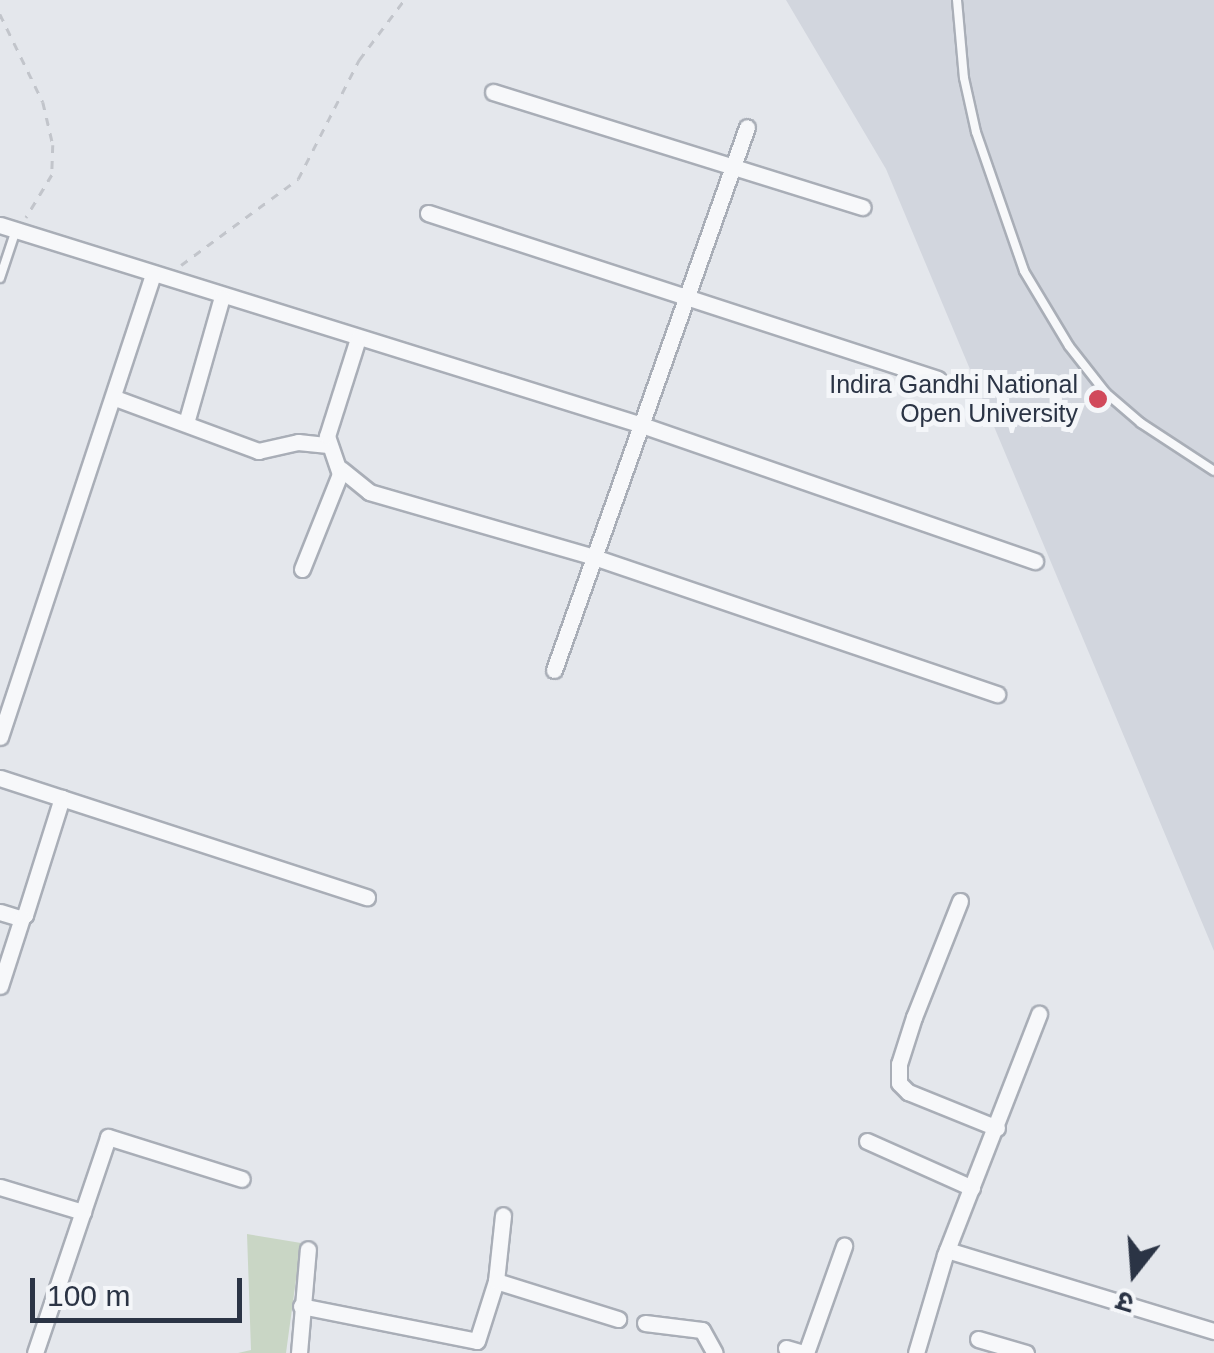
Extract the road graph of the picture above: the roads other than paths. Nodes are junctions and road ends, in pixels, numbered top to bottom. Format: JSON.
{"nodes":[{"id":1,"x":957,"y":0,"type":"edge"},
{"id":2,"x":493,"y":92,"type":"dead end"},
{"id":3,"x":747,"y":127,"type":"dead end"},
{"id":4,"x":735,"y":167,"type":"junction"},
{"id":5,"x":862,"y":207,"type":"dead end"},
{"id":6,"x":428,"y":213,"type":"dead end"},
{"id":7,"x":8,"y":228,"type":"edge"},
{"id":8,"x":158,"y":276,"type":"junction"},
{"id":9,"x":0,"y":278,"type":"edge"},
{"id":10,"x":222,"y":297,"type":"junction"},
{"id":11,"x":687,"y":300,"type":"junction"},
{"id":12,"x":358,"y":338,"type":"junction"},
{"id":13,"x":938,"y":379,"type":"dead end"},
{"id":14,"x":114,"y":398,"type":"junction"},
{"id":15,"x":186,"y":423,"type":"junction"},
{"id":16,"x":642,"y":425,"type":"junction"},
{"id":17,"x":328,"y":445,"type":"junction"},
{"id":18,"x":341,"y":469,"type":"junction"},
{"id":19,"x":1214,"y":471,"type":"edge"},
{"id":20,"x":594,"y":557,"type":"junction"},
{"id":21,"x":1036,"y":561,"type":"dead end"},
{"id":22,"x":302,"y":569,"type":"dead end"},
{"id":23,"x":554,"y":670,"type":"dead end"},
{"id":24,"x":997,"y":694,"type":"dead end"},
{"id":25,"x":0,"y":737,"type":"edge"},
{"id":26,"x":0,"y":778,"type":"edge"},
{"id":27,"x":62,"y":798,"type":"junction"},
{"id":28,"x":367,"y":897,"type":"dead end"},
{"id":29,"x":960,"y":900,"type":"dead end"},
{"id":30,"x":0,"y":912,"type":"edge"},
{"id":31,"x":22,"y":918,"type":"junction"},
{"id":32,"x":0,"y":986,"type":"edge"},
{"id":33,"x":1038,"y":1014,"type":"dead end"},
{"id":34,"x":997,"y":1128,"type":"junction"},
{"id":35,"x":868,"y":1141,"type":"dead end"},
{"id":36,"x":242,"y":1179,"type":"dead end"},
{"id":37,"x":0,"y":1187,"type":"edge"},
{"id":38,"x":972,"y":1188,"type":"junction"},
{"id":39,"x":83,"y":1212,"type":"junction"},
{"id":40,"x":503,"y":1215,"type":"dead end"},
{"id":41,"x":844,"y":1246,"type":"dead end"},
{"id":42,"x":308,"y":1249,"type":"dead end"},
{"id":43,"x":947,"y":1250,"type":"junction"},
{"id":44,"x":496,"y":1281,"type":"junction"},
{"id":45,"x":301,"y":1306,"type":"junction"},
{"id":46,"x":618,"y":1319,"type":"dead end"},
{"id":47,"x":645,"y":1323,"type":"dead end"},
{"id":48,"x":1214,"y":1331,"type":"edge"},
{"id":49,"x":978,"y":1339,"type":"dead end"},
{"id":50,"x":786,"y":1348,"type":"dead end"},
{"id":51,"x":35,"y":1353,"type":"edge"},
{"id":52,"x":299,"y":1353,"type":"edge"},
{"id":53,"x":715,"y":1353,"type":"edge"},
{"id":54,"x":805,"y":1353,"type":"edge"},
{"id":55,"x":916,"y":1353,"type":"edge"},
{"id":56,"x":1026,"y":1353,"type":"edge"}],
"edges":[{"from":1,"to":19,"type":"lane"},
{"from":2,"to":4,"type":"street"},
{"from":3,"to":4,"type":"street"},
{"from":4,"to":5,"type":"street"},
{"from":4,"to":11,"type":"street"},
{"from":6,"to":11,"type":"street"},
{"from":7,"to":8,"type":"street"},
{"from":7,"to":9,"type":"lane"},
{"from":8,"to":10,"type":"street"},
{"from":8,"to":14,"type":"street"},
{"from":10,"to":12,"type":"street"},
{"from":10,"to":15,"type":"street"},
{"from":11,"to":13,"type":"street"},
{"from":11,"to":16,"type":"street"},
{"from":12,"to":16,"type":"street"},
{"from":12,"to":17,"type":"street"},
{"from":14,"to":15,"type":"street"},
{"from":14,"to":25,"type":"street"},
{"from":15,"to":17,"type":"street"},
{"from":16,"to":20,"type":"street"},
{"from":16,"to":21,"type":"street"},
{"from":17,"to":18,"type":"street"},
{"from":18,"to":20,"type":"street"},
{"from":18,"to":22,"type":"street"},
{"from":20,"to":23,"type":"street"},
{"from":20,"to":24,"type":"street"},
{"from":26,"to":27,"type":"street"},
{"from":27,"to":28,"type":"street"},
{"from":27,"to":31,"type":"street"},
{"from":29,"to":34,"type":"street"},
{"from":30,"to":31,"type":"street"},
{"from":31,"to":32,"type":"street"},
{"from":33,"to":34,"type":"street"},
{"from":34,"to":38,"type":"street"},
{"from":35,"to":38,"type":"street"},
{"from":36,"to":39,"type":"street"},
{"from":37,"to":39,"type":"street"},
{"from":38,"to":43,"type":"street"},
{"from":39,"to":51,"type":"street"},
{"from":40,"to":44,"type":"street"},
{"from":41,"to":54,"type":"street"},
{"from":42,"to":45,"type":"street"},
{"from":43,"to":48,"type":"street"},
{"from":43,"to":55,"type":"street"},
{"from":44,"to":45,"type":"street"},
{"from":44,"to":46,"type":"street"},
{"from":45,"to":52,"type":"street"},
{"from":47,"to":53,"type":"street"},
{"from":49,"to":56,"type":"street"},
{"from":50,"to":54,"type":"street"}]}
